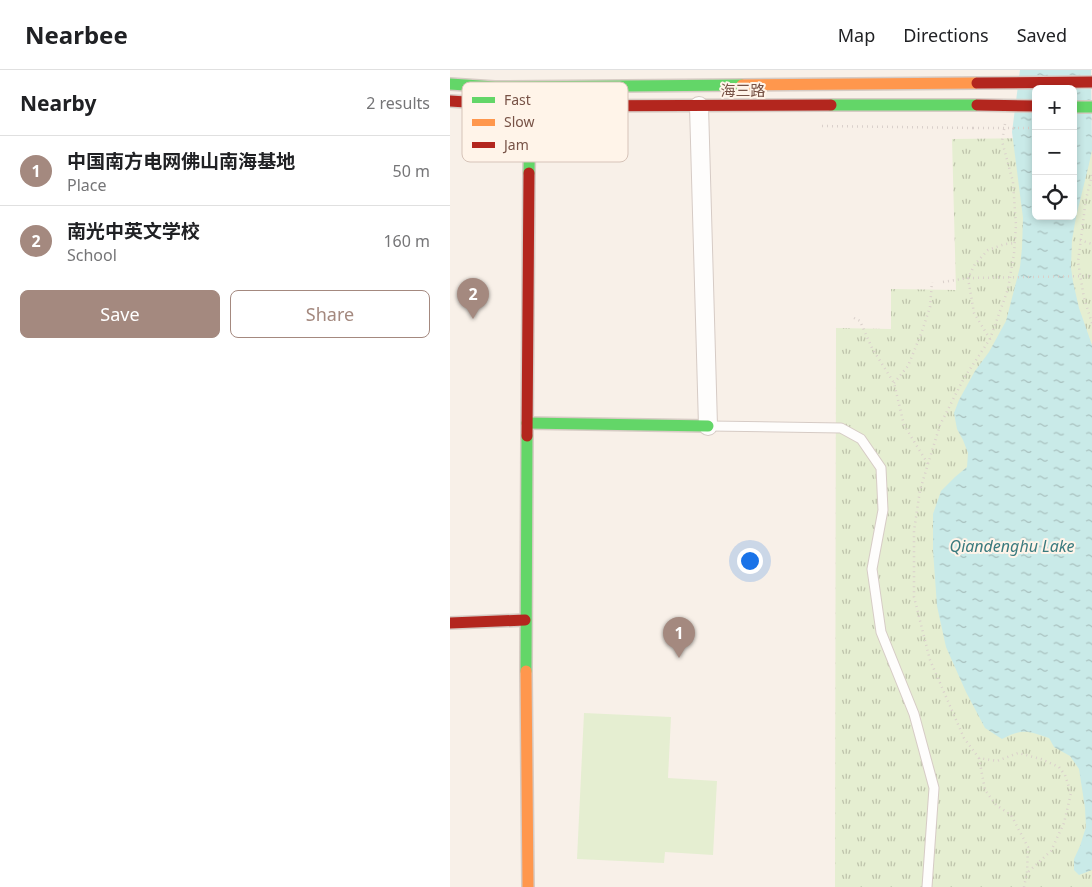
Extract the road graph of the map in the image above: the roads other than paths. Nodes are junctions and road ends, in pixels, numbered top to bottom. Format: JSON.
{"nodes":[{"id":1,"x":766,"y":70,"type":"edge"},
{"id":2,"x":682,"y":74,"type":"dead end"},
{"id":3,"x":816,"y":75,"type":"dead end"},
{"id":4,"x":725,"y":82,"type":"junction"},
{"id":5,"x":1092,"y":82,"type":"edge"},
{"id":6,"x":844,"y":84,"type":"junction"},
{"id":7,"x":628,"y":85,"type":"edge"},
{"id":8,"x":663,"y":86,"type":"junction"},
{"id":9,"x":766,"y":86,"type":"junction"},
{"id":10,"x":628,"y":106,"type":"edge"},
{"id":11,"x":699,"y":106,"type":"junction"},
{"id":12,"x":726,"y":106,"type":"junction"},
{"id":13,"x":766,"y":106,"type":"junction"},
{"id":14,"x":1032,"y":106,"type":"edge"},
{"id":15,"x":1077,"y":107,"type":"edge"},
{"id":16,"x":1092,"y":107,"type":"edge"},
{"id":17,"x":529,"y":162,"type":"edge"},
{"id":18,"x":527,"y":423,"type":"junction"},
{"id":19,"x":708,"y":426,"type":"junction"},
{"id":20,"x":525,"y":620,"type":"junction"},
{"id":21,"x":450,"y":623,"type":"edge"},
{"id":22,"x":528,"y":887,"type":"edge"},
{"id":23,"x":927,"y":887,"type":"edge"}],
"edges":[{"from":1,"to":9,"type":"main road"},
{"from":2,"to":8,"type":"main road"},
{"from":3,"to":6,"type":"main road"},
{"from":4,"to":8,"type":"main road","name":"海三路"},
{"from":4,"to":9,"type":"main road","name":"海三路"},
{"from":4,"to":12,"type":"main road"},
{"from":5,"to":6,"type":"main road","name":"海三路","bridge":true},
{"from":6,"to":9,"type":"main road","name":"海三路"},
{"from":7,"to":8,"type":"main road","name":"海三路"},
{"from":9,"to":13,"type":"main road"},
{"from":10,"to":11,"type":"main road","name":"海三路"},
{"from":11,"to":12,"type":"main road","name":"海三路"},
{"from":11,"to":19,"type":"street"},
{"from":12,"to":13,"type":"main road","name":"海三路"},
{"from":13,"to":14,"type":"main road","name":"海三路","bridge":true},
{"from":15,"to":16,"type":"main road"},
{"from":17,"to":18,"type":"main road"},
{"from":18,"to":19,"type":"main road"},
{"from":18,"to":20,"type":"main road"},
{"from":19,"to":23,"type":"lane"},
{"from":20,"to":21,"type":"main road"},
{"from":20,"to":22,"type":"main road"}]}
